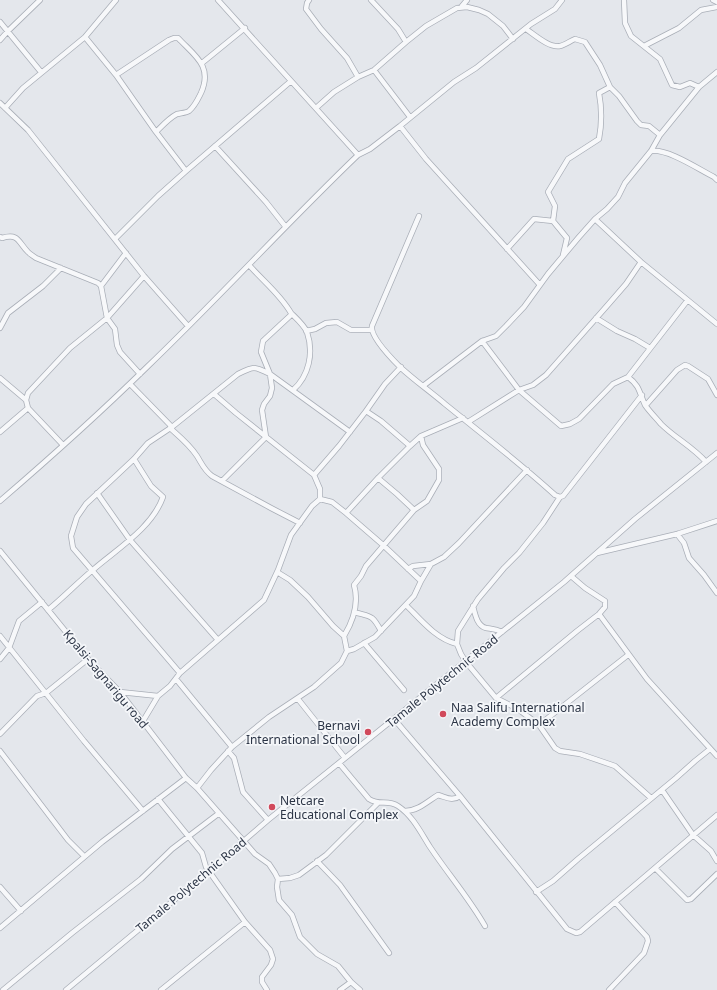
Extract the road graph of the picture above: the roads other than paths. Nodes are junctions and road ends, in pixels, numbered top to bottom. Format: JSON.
{"nodes":[{"id":1,"x":40,"y":0,"type":"edge"},
{"id":2,"x":116,"y":0,"type":"edge"},
{"id":3,"x":218,"y":0,"type":"edge"},
{"id":4,"x":310,"y":0,"type":"edge"},
{"id":5,"x":370,"y":0,"type":"edge"},
{"id":6,"x":467,"y":0,"type":"edge"},
{"id":7,"x":562,"y":0,"type":"edge"},
{"id":8,"x":624,"y":0,"type":"edge"},
{"id":9,"x":713,"y":0,"type":"edge"},
{"id":10,"x":717,"y":2,"type":"edge"},
{"id":11,"x":462,"y":6,"type":"junction"},
{"id":12,"x":717,"y":7,"type":"edge"},
{"id":13,"x":0,"y":22,"type":"edge"},
{"id":14,"x":245,"y":28,"type":"junction"},
{"id":15,"x":526,"y":29,"type":"junction"},
{"id":16,"x":8,"y":31,"type":"junction"},
{"id":17,"x":86,"y":37,"type":"junction"},
{"id":18,"x":513,"y":39,"type":"junction"},
{"id":19,"x":0,"y":40,"type":"edge"},
{"id":20,"x":406,"y":42,"type":"junction"},
{"id":21,"x":644,"y":46,"type":"junction"},
{"id":22,"x":202,"y":63,"type":"junction"},
{"id":23,"x":374,"y":70,"type":"junction"},
{"id":24,"x":41,"y":72,"type":"junction"},
{"id":25,"x":717,"y":72,"type":"edge"},
{"id":26,"x":116,"y":75,"type":"junction"},
{"id":27,"x":358,"y":77,"type":"junction"},
{"id":28,"x":291,"y":82,"type":"junction"},
{"id":29,"x":699,"y":86,"type":"junction"},
{"id":30,"x":610,"y":87,"type":"junction"},
{"id":31,"x":0,"y":103,"type":"edge"},
{"id":32,"x":5,"y":108,"type":"junction"},
{"id":33,"x":316,"y":108,"type":"junction"},
{"id":34,"x":410,"y":117,"type":"junction"},
{"id":35,"x":400,"y":126,"type":"junction"},
{"id":36,"x":156,"y":132,"type":"junction"},
{"id":37,"x":660,"y":135,"type":"junction"},
{"id":38,"x":215,"y":146,"type":"junction"},
{"id":39,"x":651,"y":151,"type":"junction"},
{"id":40,"x":358,"y":155,"type":"junction"},
{"id":41,"x":186,"y":171,"type":"junction"},
{"id":42,"x":717,"y":180,"type":"edge"},
{"id":43,"x":419,"y":216,"type":"dead end"},
{"id":44,"x":594,"y":219,"type":"junction"},
{"id":45,"x":553,"y":221,"type":"junction"},
{"id":46,"x":285,"y":226,"type":"junction"},
{"id":47,"x":0,"y":237,"type":"edge"},
{"id":48,"x":115,"y":239,"type":"junction"},
{"id":49,"x":507,"y":249,"type":"junction"},
{"id":50,"x":126,"y":253,"type":"junction"},
{"id":51,"x":563,"y":257,"type":"junction"},
{"id":52,"x":641,"y":262,"type":"junction"},
{"id":53,"x":249,"y":265,"type":"junction"},
{"id":54,"x":61,"y":268,"type":"junction"},
{"id":55,"x":144,"y":276,"type":"junction"},
{"id":56,"x":540,"y":285,"type":"junction"},
{"id":57,"x":101,"y":286,"type":"junction"},
{"id":58,"x":687,"y":300,"type":"junction"},
{"id":59,"x":291,"y":312,"type":"junction"},
{"id":60,"x":107,"y":318,"type":"junction"},
{"id":61,"x":596,"y":318,"type":"junction"},
{"id":62,"x":717,"y":324,"type":"edge"},
{"id":63,"x":188,"y":326,"type":"junction"},
{"id":64,"x":0,"y":328,"type":"edge"},
{"id":65,"x":371,"y":330,"type":"junction"},
{"id":66,"x":306,"y":331,"type":"junction"},
{"id":67,"x":482,"y":341,"type":"junction"},
{"id":68,"x":650,"y":348,"type":"junction"},
{"id":69,"x":401,"y":367,"type":"junction"},
{"id":70,"x":140,"y":374,"type":"junction"},
{"id":71,"x":270,"y":374,"type":"junction"},
{"id":72,"x":628,"y":377,"type":"junction"},
{"id":73,"x":0,"y":378,"type":"edge"},
{"id":74,"x":130,"y":384,"type":"junction"},
{"id":75,"x":423,"y":386,"type":"junction"},
{"id":76,"x":293,"y":390,"type":"junction"},
{"id":77,"x":519,"y":390,"type":"junction"},
{"id":78,"x":214,"y":394,"type":"junction"},
{"id":79,"x":642,"y":395,"type":"junction"},
{"id":80,"x":717,"y":395,"type":"edge"},
{"id":81,"x":26,"y":400,"type":"junction"},
{"id":82,"x":646,"y":405,"type":"junction"},
{"id":83,"x":28,"y":408,"type":"junction"},
{"id":84,"x":366,"y":411,"type":"junction"},
{"id":85,"x":463,"y":418,"type":"junction"},
{"id":86,"x":468,"y":422,"type":"junction"},
{"id":87,"x":171,"y":427,"type":"junction"},
{"id":88,"x":0,"y":432,"type":"edge"},
{"id":89,"x":350,"y":432,"type":"junction"},
{"id":90,"x":421,"y":436,"type":"junction"},
{"id":91,"x":266,"y":437,"type":"junction"},
{"id":92,"x":62,"y":445,"type":"junction"},
{"id":93,"x":410,"y":446,"type":"junction"},
{"id":94,"x":717,"y":453,"type":"edge"},
{"id":95,"x":134,"y":459,"type":"junction"},
{"id":96,"x":706,"y":462,"type":"junction"},
{"id":97,"x":527,"y":470,"type":"junction"},
{"id":98,"x":314,"y":475,"type":"junction"},
{"id":99,"x":378,"y":478,"type":"junction"},
{"id":100,"x":222,"y":482,"type":"junction"},
{"id":101,"x":97,"y":493,"type":"junction"},
{"id":102,"x":560,"y":497,"type":"junction"},
{"id":103,"x":320,"y":499,"type":"junction"},
{"id":104,"x":0,"y":501,"type":"edge"},
{"id":105,"x":414,"y":510,"type":"junction"},
{"id":106,"x":346,"y":513,"type":"junction"},
{"id":107,"x":717,"y":521,"type":"edge"},
{"id":108,"x":300,"y":522,"type":"junction"},
{"id":109,"x":677,"y":534,"type":"junction"},
{"id":110,"x":130,"y":540,"type":"junction"},
{"id":111,"x":383,"y":546,"type":"junction"},
{"id":112,"x":0,"y":551,"type":"edge"},
{"id":113,"x":595,"y":554,"type":"junction"},
{"id":114,"x":431,"y":564,"type":"junction"},
{"id":115,"x":408,"y":569,"type":"junction"},
{"id":116,"x":93,"y":570,"type":"junction"},
{"id":117,"x":277,"y":572,"type":"junction"},
{"id":118,"x":571,"y":576,"type":"junction"},
{"id":119,"x":420,"y":581,"type":"junction"},
{"id":120,"x":717,"y":593,"type":"edge"},
{"id":121,"x":42,"y":602,"type":"junction"},
{"id":122,"x":406,"y":605,"type":"junction"},
{"id":123,"x":473,"y":606,"type":"junction"},
{"id":124,"x":48,"y":610,"type":"junction"},
{"id":125,"x":354,"y":612,"type":"junction"},
{"id":126,"x":599,"y":614,"type":"junction"},
{"id":127,"x":381,"y":631,"type":"junction"},
{"id":128,"x":502,"y":632,"type":"junction"},
{"id":129,"x":0,"y":636,"type":"edge"},
{"id":130,"x":344,"y":636,"type":"junction"},
{"id":131,"x":218,"y":640,"type":"junction"},
{"id":132,"x":364,"y":643,"type":"junction"},
{"id":133,"x":457,"y":644,"type":"junction"},
{"id":134,"x":9,"y":648,"type":"junction"},
{"id":135,"x":347,"y":651,"type":"junction"},
{"id":136,"x":628,"y":655,"type":"junction"},
{"id":137,"x":0,"y":660,"type":"edge"},
{"id":138,"x":88,"y":660,"type":"junction"},
{"id":139,"x":466,"y":662,"type":"junction"},
{"id":140,"x":180,"y":673,"type":"junction"},
{"id":141,"x":176,"y":679,"type":"junction"},
{"id":142,"x":404,"y":690,"type":"dead end"},
{"id":143,"x":120,"y":692,"type":"junction"},
{"id":144,"x":46,"y":693,"type":"junction"},
{"id":145,"x":158,"y":696,"type":"junction"},
{"id":146,"x":496,"y":698,"type":"junction"},
{"id":147,"x":298,"y":699,"type":"junction"},
{"id":148,"x":394,"y":719,"type":"junction"},
{"id":149,"x":143,"y":721,"type":"junction"},
{"id":150,"x":538,"y":726,"type":"junction"},
{"id":151,"x":0,"y":734,"type":"edge"},
{"id":152,"x":230,"y":749,"type":"junction"},
{"id":153,"x":710,"y":749,"type":"junction"},
{"id":154,"x":0,"y":752,"type":"edge"},
{"id":155,"x":717,"y":756,"type":"edge"},
{"id":156,"x":345,"y":758,"type":"junction"},
{"id":157,"x":340,"y":764,"type":"junction"},
{"id":158,"x":186,"y":778,"type":"junction"},
{"id":159,"x":197,"y":788,"type":"junction"},
{"id":160,"x":662,"y":790,"type":"junction"},
{"id":161,"x":460,"y":796,"type":"junction"},
{"id":162,"x":651,"y":798,"type":"junction"},
{"id":163,"x":158,"y":799,"type":"junction"},
{"id":164,"x":378,"y":803,"type":"junction"},
{"id":165,"x":143,"y":811,"type":"junction"},
{"id":166,"x":405,"y":811,"type":"junction"},
{"id":167,"x":218,"y":814,"type":"junction"},
{"id":168,"x":717,"y":815,"type":"edge"},
{"id":169,"x":268,"y":820,"type":"junction"},
{"id":170,"x":693,"y":835,"type":"junction"},
{"id":171,"x":189,"y":836,"type":"junction"},
{"id":172,"x":244,"y":841,"type":"junction"},
{"id":173,"x":84,"y":856,"type":"junction"},
{"id":174,"x":317,"y":861,"type":"junction"},
{"id":175,"x":717,"y":861,"type":"edge"},
{"id":176,"x":655,"y":868,"type":"junction"},
{"id":177,"x":209,"y":871,"type":"junction"},
{"id":178,"x":717,"y":874,"type":"edge"},
{"id":179,"x":278,"y":879,"type":"junction"},
{"id":180,"x":0,"y":887,"type":"edge"},
{"id":181,"x":536,"y":892,"type":"junction"},
{"id":182,"x":615,"y":902,"type":"junction"},
{"id":183,"x":21,"y":911,"type":"junction"},
{"id":184,"x":245,"y":922,"type":"junction"},
{"id":185,"x":485,"y":926,"type":"dead end"},
{"id":186,"x":0,"y":928,"type":"edge"},
{"id":187,"x":389,"y":953,"type":"dead end"},
{"id":188,"x":351,"y":982,"type":"junction"},
{"id":189,"x":3,"y":990,"type":"edge"},
{"id":190,"x":66,"y":990,"type":"edge"},
{"id":191,"x":161,"y":990,"type":"edge"},
{"id":192,"x":267,"y":990,"type":"edge"},
{"id":193,"x":340,"y":990,"type":"edge"},
{"id":194,"x":360,"y":990,"type":"edge"},
{"id":195,"x":609,"y":990,"type":"edge"}],
"edges":[{"from":1,"to":16,"type":"street"},
{"from":2,"to":17,"type":"street"},
{"from":3,"to":14,"type":"street"},
{"from":4,"to":27,"type":"street"},
{"from":5,"to":20,"type":"street"},
{"from":6,"to":11,"type":"street"},
{"from":7,"to":15,"type":"street"},
{"from":8,"to":21,"type":"street"},
{"from":9,"to":10,"type":"street"},
{"from":11,"to":18,"type":"street"},
{"from":11,"to":20,"type":"street"},
{"from":12,"to":21,"type":"street"},
{"from":13,"to":16,"type":"street"},
{"from":14,"to":22,"type":"street"},
{"from":14,"to":28,"type":"street"},
{"from":15,"to":18,"type":"street"},
{"from":15,"to":30,"type":"street"},
{"from":16,"to":19,"type":"street"},
{"from":16,"to":24,"type":"street"},
{"from":17,"to":24,"type":"street"},
{"from":17,"to":26,"type":"street"},
{"from":18,"to":34,"type":"street"},
{"from":20,"to":23,"type":"street"},
{"from":21,"to":29,"type":"street"},
{"from":22,"to":26,"type":"street"},
{"from":22,"to":36,"type":"street"},
{"from":23,"to":27,"type":"street"},
{"from":23,"to":34,"type":"street"},
{"from":24,"to":32,"type":"street"},
{"from":25,"to":29,"type":"street"},
{"from":26,"to":36,"type":"street"},
{"from":27,"to":33,"type":"street"},
{"from":28,"to":33,"type":"street"},
{"from":28,"to":38,"type":"street"},
{"from":29,"to":37,"type":"street"},
{"from":30,"to":37,"type":"street"},
{"from":30,"to":45,"type":"street"},
{"from":31,"to":32,"type":"street"},
{"from":32,"to":48,"type":"street"},
{"from":33,"to":40,"type":"street"},
{"from":34,"to":35,"type":"street"},
{"from":35,"to":40,"type":"street"},
{"from":35,"to":49,"type":"street"},
{"from":36,"to":41,"type":"street"},
{"from":37,"to":39,"type":"street"},
{"from":38,"to":41,"type":"street"},
{"from":38,"to":46,"type":"street"},
{"from":39,"to":42,"type":"street"},
{"from":39,"to":44,"type":"street"},
{"from":40,"to":46,"type":"street"},
{"from":41,"to":48,"type":"street"},
{"from":43,"to":65,"type":"street"},
{"from":44,"to":51,"type":"street"},
{"from":44,"to":52,"type":"street"},
{"from":45,"to":49,"type":"street"},
{"from":45,"to":51,"type":"street"},
{"from":46,"to":53,"type":"street"},
{"from":47,"to":54,"type":"street"},
{"from":48,"to":50,"type":"street"},
{"from":49,"to":56,"type":"street"},
{"from":50,"to":55,"type":"street"},
{"from":50,"to":57,"type":"street"},
{"from":51,"to":56,"type":"street"},
{"from":52,"to":58,"type":"street"},
{"from":52,"to":61,"type":"street"},
{"from":53,"to":59,"type":"street"},
{"from":53,"to":63,"type":"street"},
{"from":54,"to":57,"type":"street"},
{"from":54,"to":64,"type":"street"},
{"from":55,"to":60,"type":"street"},
{"from":55,"to":63,"type":"street"},
{"from":56,"to":67,"type":"street"},
{"from":57,"to":60,"type":"street"},
{"from":58,"to":62,"type":"street"},
{"from":58,"to":68,"type":"street"},
{"from":59,"to":66,"type":"street"},
{"from":59,"to":71,"type":"street"},
{"from":60,"to":70,"type":"street"},
{"from":60,"to":81,"type":"street"},
{"from":61,"to":68,"type":"street"},
{"from":61,"to":77,"type":"street"},
{"from":63,"to":70,"type":"street"},
{"from":65,"to":66,"type":"street"},
{"from":65,"to":69,"type":"street"},
{"from":66,"to":76,"type":"street"},
{"from":67,"to":75,"type":"street"},
{"from":67,"to":77,"type":"street"},
{"from":68,"to":72,"type":"street"},
{"from":69,"to":75,"type":"street"},
{"from":69,"to":84,"type":"street"},
{"from":70,"to":74,"type":"street"},
{"from":71,"to":76,"type":"street"},
{"from":71,"to":78,"type":"street"},
{"from":71,"to":91,"type":"street"},
{"from":72,"to":77,"type":"street"},
{"from":72,"to":79,"type":"street"},
{"from":73,"to":81,"type":"street"},
{"from":74,"to":87,"type":"street"},
{"from":74,"to":92,"type":"street"},
{"from":75,"to":85,"type":"street"},
{"from":76,"to":89,"type":"street"},
{"from":77,"to":86,"type":"street"},
{"from":78,"to":87,"type":"street"},
{"from":78,"to":91,"type":"street"},
{"from":79,"to":82,"type":"street"},
{"from":79,"to":102,"type":"street"},
{"from":80,"to":82,"type":"street"},
{"from":81,"to":83,"type":"street"},
{"from":82,"to":96,"type":"street"},
{"from":83,"to":88,"type":"street"},
{"from":83,"to":92,"type":"street"},
{"from":84,"to":89,"type":"street"},
{"from":84,"to":93,"type":"street"},
{"from":85,"to":86,"type":"street"},
{"from":85,"to":90,"type":"street"},
{"from":86,"to":97,"type":"street"},
{"from":87,"to":95,"type":"street"},
{"from":87,"to":100,"type":"street"},
{"from":89,"to":98,"type":"street"},
{"from":90,"to":93,"type":"street"},
{"from":90,"to":105,"type":"street"},
{"from":91,"to":98,"type":"street"},
{"from":91,"to":100,"type":"street"},
{"from":92,"to":104,"type":"street"},
{"from":93,"to":99,"type":"street"},
{"from":94,"to":96,"type":"street","name":"Tamale Polytechnic Road"},
{"from":95,"to":101,"type":"street"},
{"from":95,"to":110,"type":"street"},
{"from":96,"to":113,"type":"street","name":"Tamale Polytechnic Road"},
{"from":97,"to":102,"type":"street"},
{"from":97,"to":114,"type":"street"},
{"from":98,"to":103,"type":"street"},
{"from":99,"to":105,"type":"street"},
{"from":99,"to":106,"type":"street"},
{"from":100,"to":108,"type":"street"},
{"from":101,"to":110,"type":"street"},
{"from":101,"to":116,"type":"street"},
{"from":102,"to":123,"type":"street"},
{"from":103,"to":106,"type":"street"},
{"from":103,"to":108,"type":"street"},
{"from":105,"to":111,"type":"street"},
{"from":106,"to":111,"type":"street"},
{"from":107,"to":109,"type":"street"},
{"from":108,"to":117,"type":"street"},
{"from":109,"to":113,"type":"street"},
{"from":109,"to":120,"type":"street"},
{"from":110,"to":116,"type":"street"},
{"from":110,"to":131,"type":"street"},
{"from":111,"to":115,"type":"street"},
{"from":111,"to":125,"type":"street"},
{"from":112,"to":121,"type":"street","name":"Kpalsi-Sagnarigu road"},
{"from":113,"to":118,"type":"street","name":"Tamale Polytechnic Road"},
{"from":114,"to":115,"type":"street"},
{"from":114,"to":119,"type":"street"},
{"from":115,"to":119,"type":"street"},
{"from":116,"to":124,"type":"street"},
{"from":116,"to":140,"type":"street"},
{"from":117,"to":130,"type":"street"},
{"from":117,"to":131,"type":"street"},
{"from":118,"to":126,"type":"street"},
{"from":118,"to":128,"type":"street","name":"Tamale Polytechnic Road"},
{"from":119,"to":122,"type":"street"},
{"from":121,"to":124,"type":"street","name":"Kpalsi-Sagnarigu road"},
{"from":121,"to":134,"type":"street"},
{"from":122,"to":127,"type":"street"},
{"from":122,"to":133,"type":"street"},
{"from":123,"to":128,"type":"street"},
{"from":123,"to":133,"type":"street"},
{"from":124,"to":138,"type":"street","name":"Kpalsi-Sagnarigu road"},
{"from":125,"to":127,"type":"street"},
{"from":125,"to":130,"type":"street"},
{"from":126,"to":136,"type":"street"},
{"from":126,"to":146,"type":"street"},
{"from":127,"to":132,"type":"street"},
{"from":128,"to":139,"type":"street","name":"Tamale Polytechnic Road"},
{"from":129,"to":134,"type":"street"},
{"from":130,"to":135,"type":"street"},
{"from":131,"to":140,"type":"street"},
{"from":132,"to":135,"type":"street"},
{"from":132,"to":142,"type":"street"},
{"from":133,"to":139,"type":"street"},
{"from":134,"to":137,"type":"street"},
{"from":134,"to":144,"type":"street"},
{"from":135,"to":147,"type":"street"},
{"from":136,"to":150,"type":"street"},
{"from":136,"to":153,"type":"street"},
{"from":138,"to":143,"type":"street","name":"Kpalsi-Sagnarigu road"},
{"from":138,"to":144,"type":"street"},
{"from":139,"to":146,"type":"street"},
{"from":139,"to":148,"type":"street","name":"Tamale Polytechnic Road"},
{"from":140,"to":141,"type":"street"},
{"from":141,"to":145,"type":"street"},
{"from":141,"to":152,"type":"street"},
{"from":143,"to":145,"type":"street"},
{"from":143,"to":149,"type":"street","name":"Kpalsi-Sagnarigu road"},
{"from":144,"to":151,"type":"street"},
{"from":144,"to":165,"type":"street"},
{"from":145,"to":149,"type":"street"},
{"from":146,"to":150,"type":"street"},
{"from":147,"to":152,"type":"street"},
{"from":147,"to":156,"type":"street"},
{"from":148,"to":156,"type":"street","name":"Tamale Polytechnic Road"},
{"from":148,"to":161,"type":"street"},
{"from":149,"to":158,"type":"street","name":"Kpalsi-Sagnarigu road"},
{"from":150,"to":162,"type":"street"},
{"from":152,"to":159,"type":"street"},
{"from":152,"to":169,"type":"street"},
{"from":153,"to":155,"type":"street"},
{"from":153,"to":160,"type":"street"},
{"from":154,"to":173,"type":"street"},
{"from":156,"to":157,"type":"street","name":"Tamale Polytechnic Road"},
{"from":157,"to":164,"type":"street"},
{"from":157,"to":169,"type":"street","name":"Tamale Polytechnic Road"},
{"from":158,"to":159,"type":"street","name":"Kpalsi-Sagnarigu road"},
{"from":158,"to":163,"type":"street"},
{"from":159,"to":167,"type":"street","name":"Kpalsi-Sagnarigu road"},
{"from":160,"to":162,"type":"street"},
{"from":160,"to":170,"type":"street"},
{"from":161,"to":166,"type":"street"},
{"from":161,"to":181,"type":"street"},
{"from":162,"to":181,"type":"street"},
{"from":163,"to":165,"type":"street"},
{"from":163,"to":171,"type":"street"},
{"from":164,"to":166,"type":"street"},
{"from":164,"to":174,"type":"street"},
{"from":165,"to":173,"type":"street"},
{"from":166,"to":185,"type":"street"},
{"from":167,"to":171,"type":"street"},
{"from":167,"to":172,"type":"street","name":"Kpalsi-Sagnarigu road"},
{"from":168,"to":170,"type":"street"},
{"from":169,"to":172,"type":"street","name":"Tamale Polytechnic Road"},
{"from":170,"to":175,"type":"street"},
{"from":170,"to":176,"type":"street"},
{"from":171,"to":177,"type":"street"},
{"from":171,"to":189,"type":"street"},
{"from":172,"to":177,"type":"street","name":"Tamale Polytechnic Road"},
{"from":172,"to":179,"type":"street","name":"Kpalsi-Sagnarigu road"},
{"from":173,"to":183,"type":"street"},
{"from":174,"to":179,"type":"street"},
{"from":174,"to":187,"type":"street"},
{"from":176,"to":178,"type":"street"},
{"from":176,"to":182,"type":"street"},
{"from":177,"to":184,"type":"street"},
{"from":177,"to":190,"type":"street","name":"Tamale Polytechnic Road"},
{"from":179,"to":188,"type":"street"},
{"from":180,"to":183,"type":"street"},
{"from":181,"to":182,"type":"street"},
{"from":182,"to":195,"type":"street"},
{"from":183,"to":186,"type":"street"},
{"from":184,"to":191,"type":"street"},
{"from":184,"to":192,"type":"street"},
{"from":188,"to":193,"type":"street"},
{"from":188,"to":194,"type":"street"}]}
